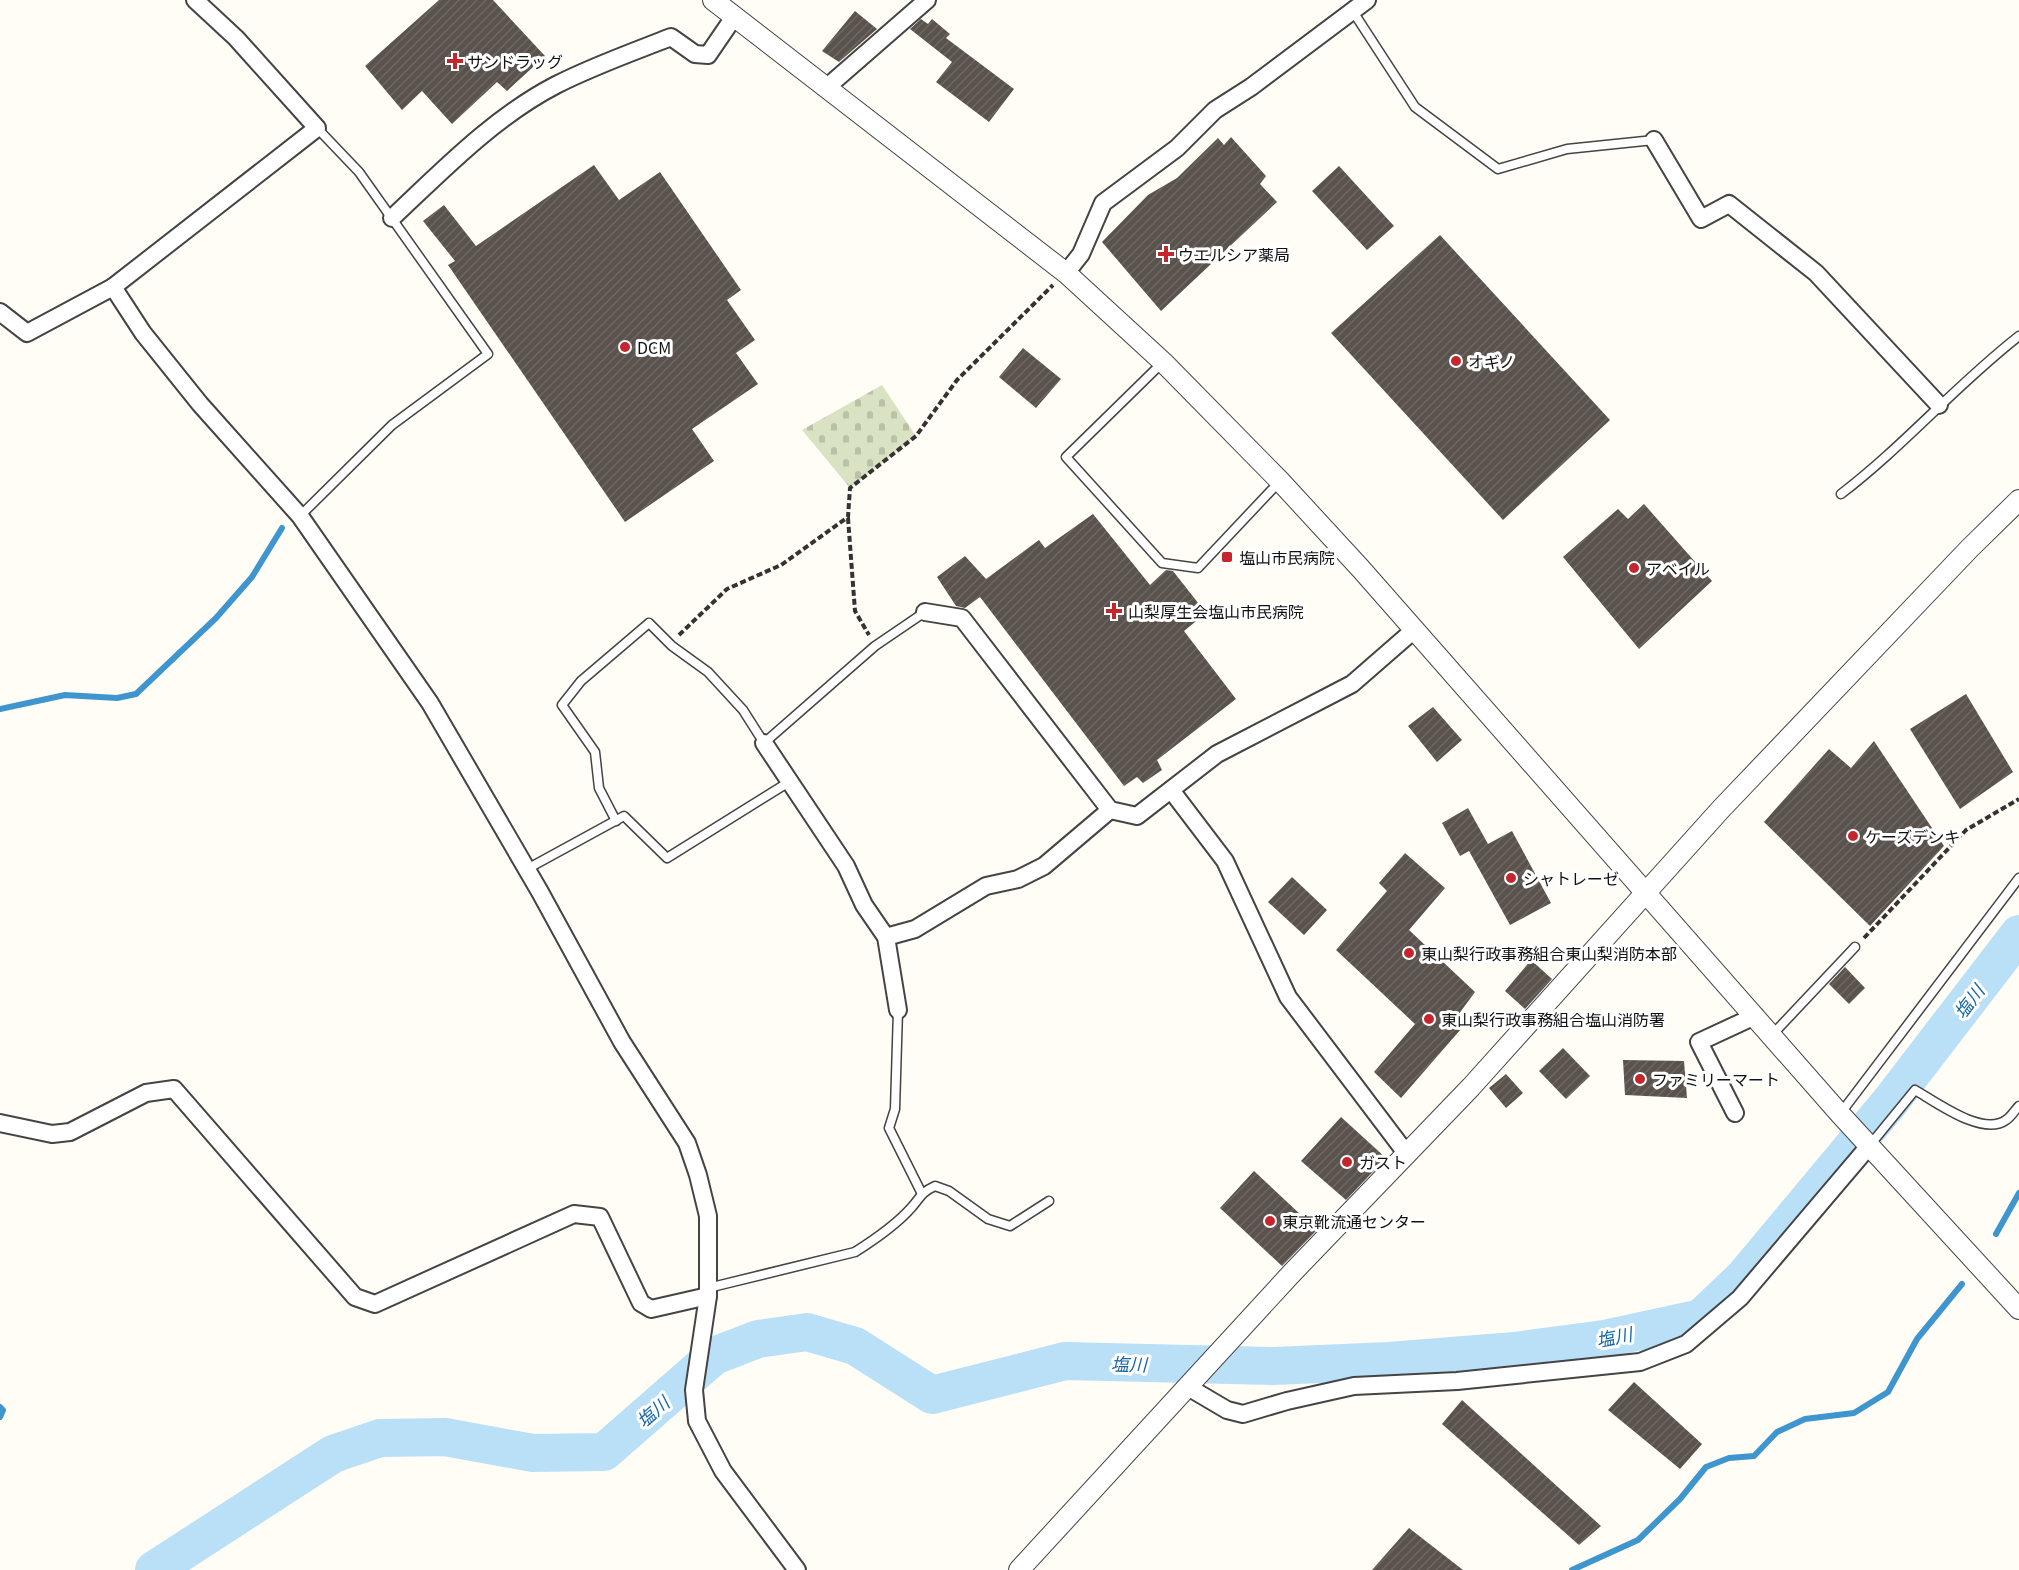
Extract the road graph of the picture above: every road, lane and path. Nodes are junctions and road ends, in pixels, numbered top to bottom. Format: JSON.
{"nodes":[{"id":1,"x":195,"y":0,"type":"edge"},
{"id":2,"x":712,"y":0,"type":"edge"},
{"id":3,"x":927,"y":0,"type":"edge"},
{"id":4,"x":1367,"y":0,"type":"edge"},
{"id":5,"x":1352,"y":10,"type":"junction"},
{"id":6,"x":734,"y":17,"type":"junction"},
{"id":7,"x":826,"y":88,"type":"junction"},
{"id":8,"x":317,"y":128,"type":"junction"},
{"id":9,"x":1654,"y":140,"type":"joint"},
{"id":10,"x":392,"y":218,"type":"junction"},
{"id":11,"x":1066,"y":273,"type":"junction"},
{"id":12,"x":112,"y":286,"type":"junction"},
{"id":13,"x":0,"y":312,"type":"edge"},
{"id":14,"x":2019,"y":336,"type":"edge"},
{"id":15,"x":1163,"y":362,"type":"junction"},
{"id":16,"x":1939,"y":405,"type":"junction"},
{"id":17,"x":1280,"y":481,"type":"junction"},
{"id":18,"x":1840,"y":494,"type":"dead end"},
{"id":19,"x":2019,"y":500,"type":"edge"},
{"id":20,"x":300,"y":516,"type":"junction"},
{"id":21,"x":848,"y":517,"type":"junction"},
{"id":22,"x":924,"y":612,"type":"joint"},
{"id":23,"x":1414,"y":630,"type":"junction"},
{"id":24,"x":670,"y":644,"type":"junction"},
{"id":25,"x":875,"y":646,"type":"junction"},
{"id":26,"x":764,"y":743,"type":"junction"},
{"id":27,"x":789,"y":782,"type":"junction"},
{"id":28,"x":1171,"y":790,"type":"junction"},
{"id":29,"x":2019,"y":799,"type":"edge"},
{"id":30,"x":1110,"y":810,"type":"junction"},
{"id":31,"x":616,"y":821,"type":"junction"},
{"id":32,"x":527,"y":869,"type":"junction"},
{"id":33,"x":2019,"y":878,"type":"edge"},
{"id":34,"x":1647,"y":892,"type":"junction"},
{"id":35,"x":886,"y":937,"type":"junction"},
{"id":36,"x":1855,"y":947,"type":"joint"},
{"id":37,"x":898,"y":1010,"type":"joint"},
{"id":38,"x":1755,"y":1016,"type":"junction"},
{"id":39,"x":1772,"y":1035,"type":"junction"},
{"id":40,"x":2019,"y":1106,"type":"edge"},
{"id":41,"x":1735,"y":1113,"type":"dead end"},
{"id":42,"x":1840,"y":1114,"type":"junction"},
{"id":43,"x":0,"y":1123,"type":"edge"},
{"id":44,"x":1869,"y":1146,"type":"junction"},
{"id":45,"x":1406,"y":1153,"type":"junction"},
{"id":46,"x":921,"y":1192,"type":"junction"},
{"id":47,"x":1049,"y":1201,"type":"dead end"},
{"id":48,"x":708,"y":1292,"type":"junction"},
{"id":49,"x":2019,"y":1309,"type":"edge"},
{"id":50,"x":1188,"y":1388,"type":"junction"},
{"id":51,"x":797,"y":1570,"type":"edge"},
{"id":52,"x":1019,"y":1570,"type":"edge"}],
"edges":[{"from":1,"to":8,"type":"street"},
{"from":2,"to":6,"type":"street"},
{"from":3,"to":7,"type":"street"},
{"from":4,"to":5,"type":"street"},
{"from":5,"to":9,"type":"lane"},
{"from":5,"to":11,"type":"street"},
{"from":6,"to":7,"type":"street"},
{"from":6,"to":10,"type":"street"},
{"from":7,"to":11,"type":"street"},
{"from":8,"to":10,"type":"lane"},
{"from":8,"to":12,"type":"street"},
{"from":9,"to":16,"type":"street"},
{"from":10,"to":20,"type":"lane"},
{"from":11,"to":15,"type":"street"},
{"from":11,"to":21,"type":"path"},
{"from":12,"to":13,"type":"street"},
{"from":12,"to":20,"type":"street"},
{"from":14,"to":16,"type":"lane"},
{"from":15,"to":17,"type":"street"},
{"from":15,"to":17,"type":"lane"},
{"from":16,"to":18,"type":"lane"},
{"from":17,"to":23,"type":"street"},
{"from":19,"to":34,"type":"street"},
{"from":20,"to":32,"type":"street"},
{"from":21,"to":24,"type":"path"},
{"from":21,"to":25,"type":"path"},
{"from":22,"to":25,"type":"lane"},
{"from":22,"to":30,"type":"street"},
{"from":23,"to":28,"type":"street"},
{"from":23,"to":34,"type":"street"},
{"from":24,"to":26,"type":"lane"},
{"from":24,"to":31,"type":"lane"},
{"from":25,"to":26,"type":"lane"},
{"from":26,"to":27,"type":"street"},
{"from":27,"to":31,"type":"lane"},
{"from":27,"to":35,"type":"street"},
{"from":28,"to":30,"type":"street"},
{"from":28,"to":45,"type":"street"},
{"from":29,"to":36,"type":"path"},
{"from":30,"to":35,"type":"street"},
{"from":31,"to":32,"type":"lane"},
{"from":32,"to":48,"type":"street"},
{"from":33,"to":42,"type":"lane"},
{"from":34,"to":38,"type":"street"},
{"from":34,"to":45,"type":"street"},
{"from":35,"to":37,"type":"street"},
{"from":36,"to":39,"type":"lane"},
{"from":37,"to":46,"type":"lane"},
{"from":38,"to":39,"type":"street"},
{"from":38,"to":41,"type":"street"},
{"from":39,"to":42,"type":"street"},
{"from":40,"to":44,"type":"lane"},
{"from":42,"to":44,"type":"street"},
{"from":43,"to":48,"type":"street"},
{"from":44,"to":49,"type":"street"},
{"from":44,"to":50,"type":"street"},
{"from":45,"to":50,"type":"street"},
{"from":46,"to":47,"type":"lane"},
{"from":46,"to":48,"type":"lane"},
{"from":48,"to":51,"type":"street"},
{"from":50,"to":52,"type":"street"}]}
